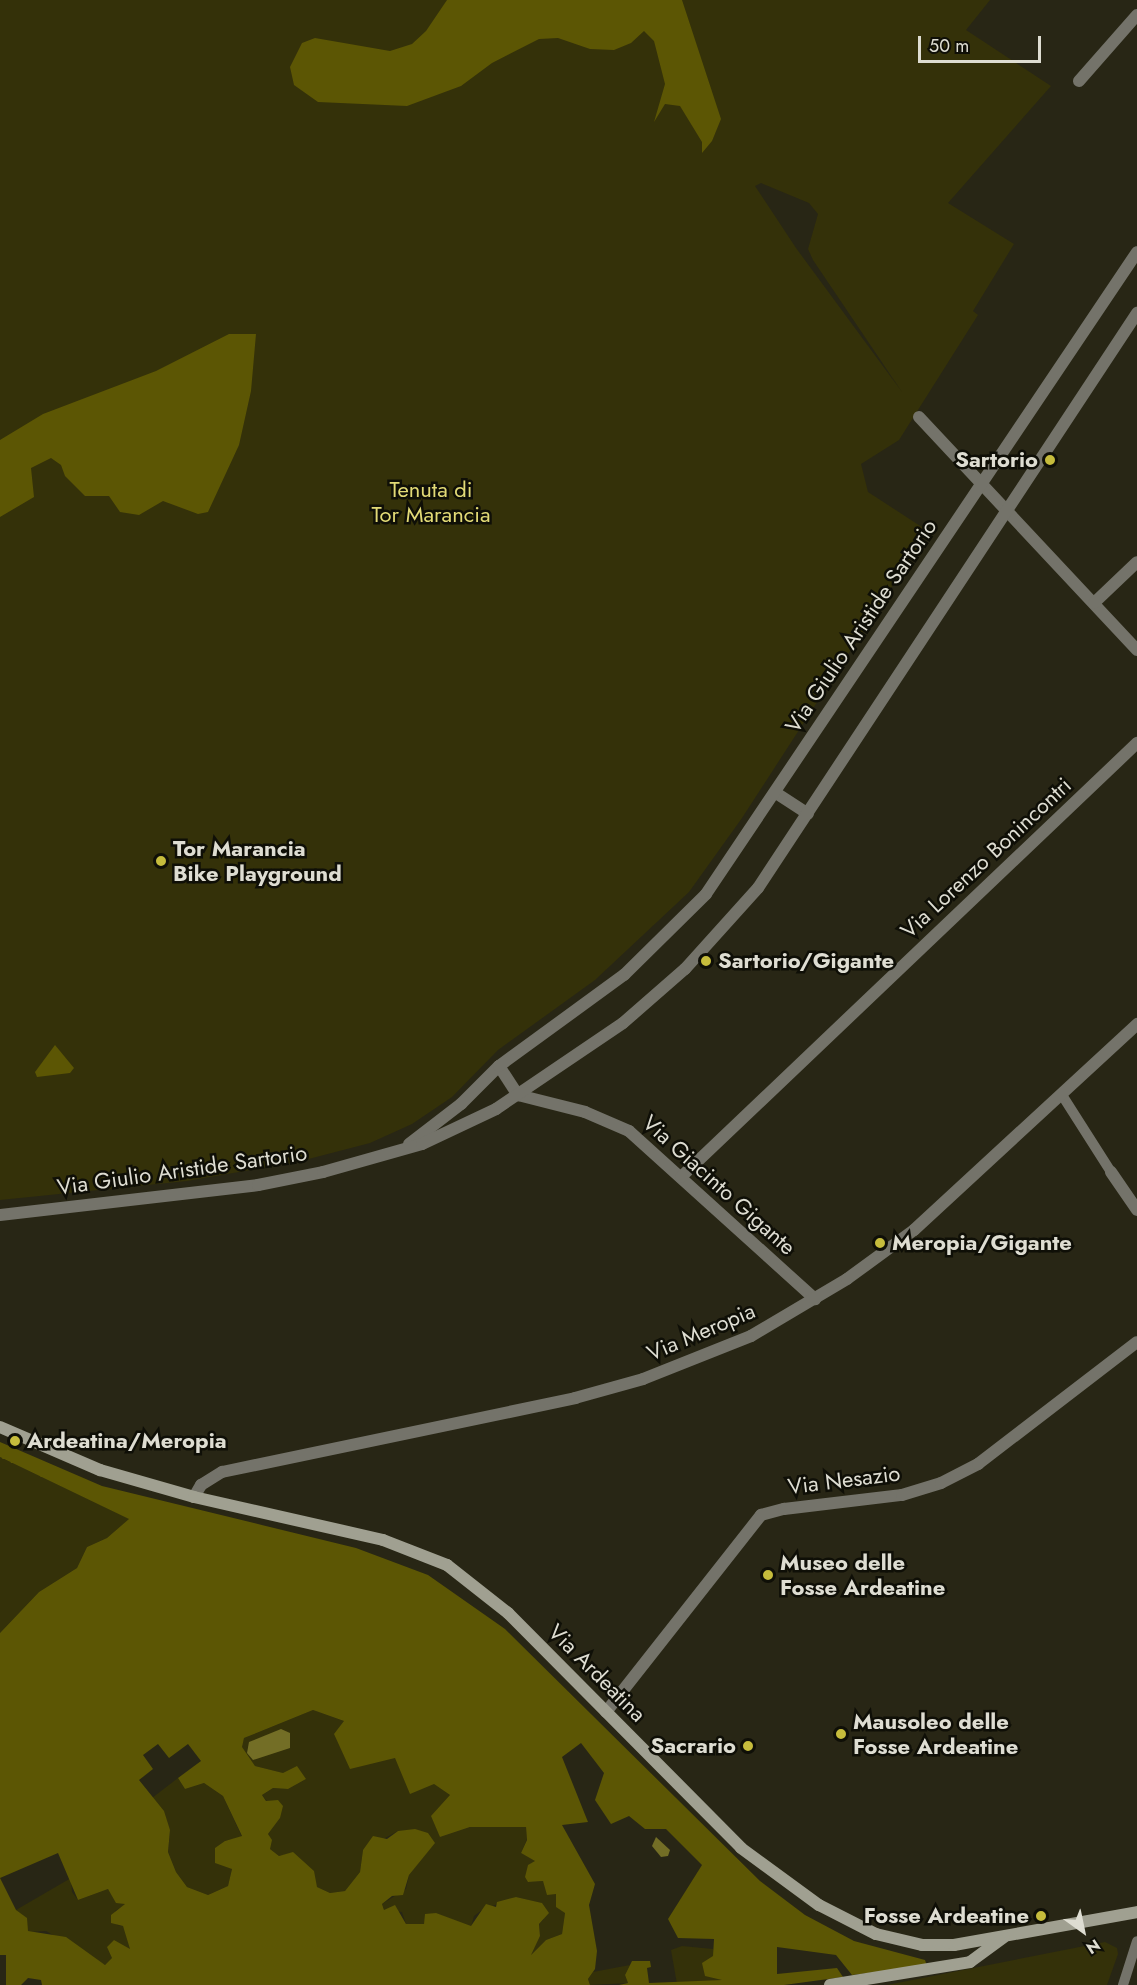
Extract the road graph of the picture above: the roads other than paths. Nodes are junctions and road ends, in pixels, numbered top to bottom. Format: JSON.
{"nodes":[{"id":1,"x":1137,"y":15,"type":"edge"},
{"id":2,"x":1079,"y":81,"type":"dead end"},
{"id":3,"x":1137,"y":252,"type":"edge"},
{"id":4,"x":1137,"y":313,"type":"edge"},
{"id":5,"x":919,"y":417,"type":"dead end"},
{"id":6,"x":982,"y":482,"type":"junction"},
{"id":7,"x":1008,"y":513,"type":"junction"},
{"id":8,"x":1137,"y":562,"type":"edge"},
{"id":9,"x":1094,"y":603,"type":"junction"},
{"id":10,"x":1137,"y":650,"type":"edge"},
{"id":11,"x":1137,"y":743,"type":"edge"},
{"id":12,"x":776,"y":793,"type":"junction"},
{"id":13,"x":808,"y":814,"type":"junction"},
{"id":14,"x":1137,"y":1024,"type":"edge"},
{"id":15,"x":499,"y":1066,"type":"junction"},
{"id":16,"x":518,"y":1095,"type":"junction"},
{"id":17,"x":1062,"y":1095,"type":"junction"},
{"id":18,"x":404,"y":1148,"type":"junction"},
{"id":19,"x":1111,"y":1172,"type":"joint"},
{"id":20,"x":681,"y":1177,"type":"junction"},
{"id":21,"x":1137,"y":1210,"type":"edge"},
{"id":22,"x":0,"y":1215,"type":"edge"},
{"id":23,"x":815,"y":1299,"type":"junction"},
{"id":24,"x":1137,"y":1342,"type":"edge"},
{"id":25,"x":0,"y":1427,"type":"edge"},
{"id":26,"x":194,"y":1497,"type":"junction"},
{"id":27,"x":606,"y":1712,"type":"junction"},
{"id":28,"x":1137,"y":1912,"type":"edge"},
{"id":29,"x":1005,"y":1936,"type":"junction"},
{"id":30,"x":1137,"y":1941,"type":"edge"},
{"id":31,"x":830,"y":1985,"type":"edge"},
{"id":32,"x":1123,"y":1985,"type":"edge"}],
"edges":[{"from":1,"to":2,"type":"street"},
{"from":3,"to":6,"type":"street","name":"Via Giulio Aristide Sartorio"},
{"from":4,"to":7,"type":"street","name":"Via Giulio Aristide Sartorio"},
{"from":5,"to":6,"type":"street"},
{"from":6,"to":7,"type":"street"},
{"from":6,"to":12,"type":"street","name":"Via Giulio Aristide Sartorio"},
{"from":7,"to":9,"type":"street"},
{"from":7,"to":13,"type":"street","name":"Via Giulio Aristide Sartorio"},
{"from":8,"to":9,"type":"street"},
{"from":9,"to":10,"type":"street"},
{"from":11,"to":20,"type":"street","name":"Via Lorenzo Bonincontri"},
{"from":12,"to":13,"type":"street"},
{"from":12,"to":15,"type":"street","name":"Via Giulio Aristide Sartorio"},
{"from":13,"to":16,"type":"street","name":"Via Giulio Aristide Sartorio"},
{"from":14,"to":17,"type":"street","name":"Via Meropia"},
{"from":15,"to":16,"type":"street"},
{"from":15,"to":18,"type":"street","name":"Via Giulio Aristide Sartorio"},
{"from":16,"to":18,"type":"street","name":"Via Giulio Aristide Sartorio"},
{"from":16,"to":20,"type":"street","name":"Via Giacinto Gigante"},
{"from":17,"to":19,"type":"street"},
{"from":17,"to":23,"type":"street","name":"Via Meropia"},
{"from":18,"to":22,"type":"street","name":"Via Giulio Aristide Sartorio"},
{"from":19,"to":21,"type":"street"},
{"from":20,"to":23,"type":"street","name":"Via Giacinto Gigante"},
{"from":23,"to":26,"type":"street","name":"Via Meropia"},
{"from":24,"to":27,"type":"street","name":"Via Nesazio"},
{"from":25,"to":26,"type":"main road","name":"Via Ardeatina"},
{"from":26,"to":27,"type":"main road","name":"Via Ardeatina"},
{"from":27,"to":29,"type":"main road","name":"Via Ardeatina"},
{"from":28,"to":29,"type":"main road","name":"Via Ardeatina"},
{"from":29,"to":31,"type":"main road"},
{"from":30,"to":32,"type":"street"}]}
